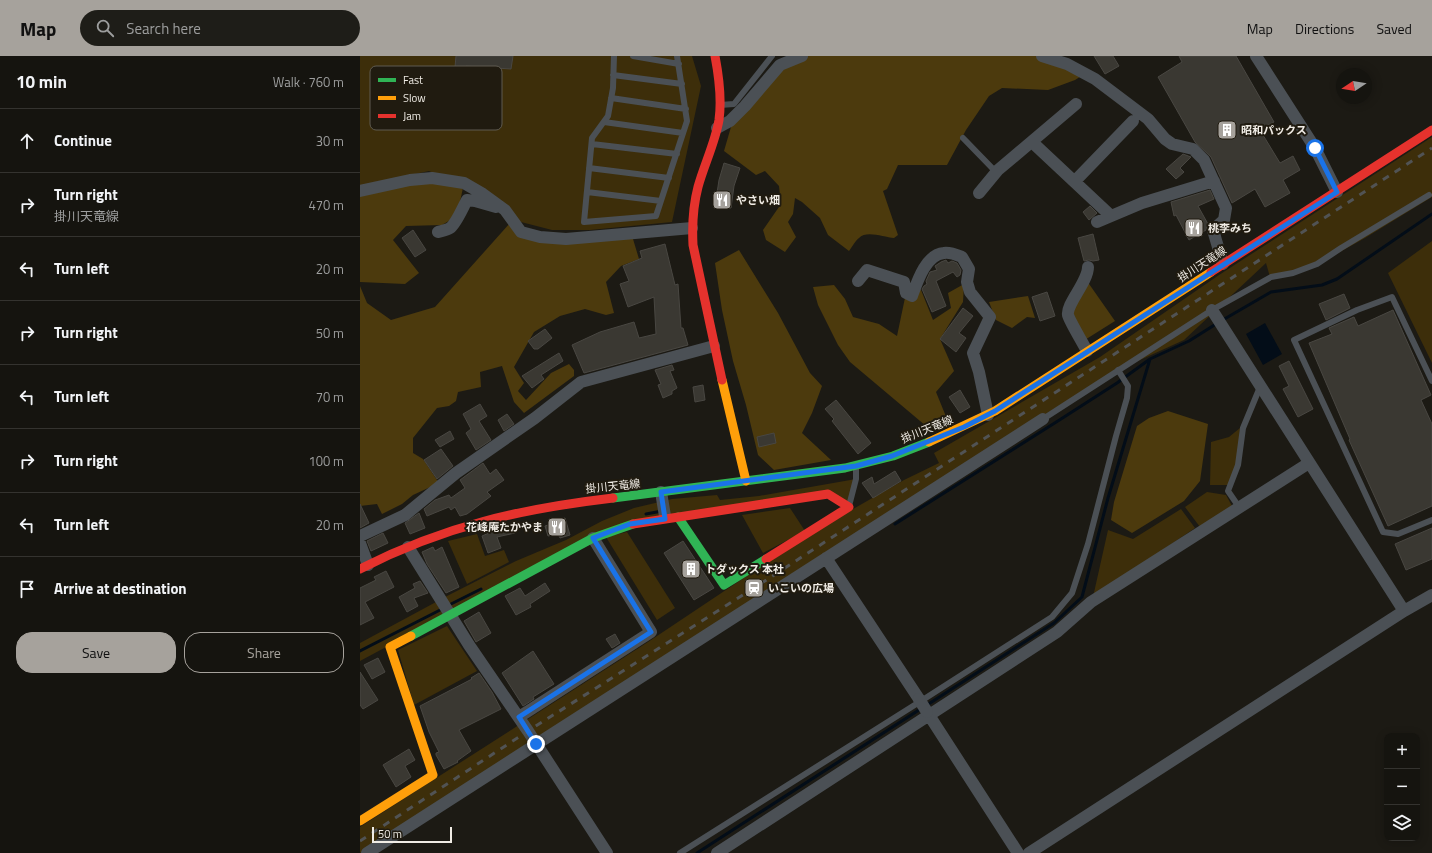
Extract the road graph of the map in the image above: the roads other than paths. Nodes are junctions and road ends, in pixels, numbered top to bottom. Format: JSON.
{"nodes":[{"id":1,"x":614,"y":56,"type":"edge"},
{"id":2,"x":633,"y":56,"type":"edge"},
{"id":3,"x":677,"y":56,"type":"edge"},
{"id":4,"x":715,"y":56,"type":"edge"},
{"id":5,"x":772,"y":56,"type":"edge"},
{"id":6,"x":802,"y":56,"type":"edge"},
{"id":7,"x":1042,"y":56,"type":"edge"},
{"id":8,"x":1256,"y":56,"type":"edge"},
{"id":9,"x":679,"y":64,"type":"junction"},
{"id":10,"x":613,"y":75,"type":"junction"},
{"id":11,"x":682,"y":84,"type":"junction"},
{"id":12,"x":611,"y":98,"type":"junction"},
{"id":13,"x":1076,"y":104,"type":"dead end"},
{"id":14,"x":720,"y":105,"type":"junction"},
{"id":15,"x":686,"y":109,"type":"junction"},
{"id":16,"x":1133,"y":121,"type":"dead end"},
{"id":17,"x":604,"y":122,"type":"junction"},
{"id":18,"x":717,"y":128,"type":"junction"},
{"id":19,"x":1432,"y":130,"type":"edge"},
{"id":20,"x":683,"y":133,"type":"junction"},
{"id":21,"x":963,"y":138,"type":"dead end"},
{"id":22,"x":1032,"y":142,"type":"junction"},
{"id":23,"x":592,"y":144,"type":"junction"},
{"id":24,"x":677,"y":154,"type":"junction"},
{"id":25,"x":589,"y":168,"type":"junction"},
{"id":26,"x":996,"y":172,"type":"junction"},
{"id":27,"x":669,"y":178,"type":"junction"},
{"id":28,"x":1075,"y":182,"type":"junction"},
{"id":29,"x":1214,"y":182,"type":"junction"},
{"id":30,"x":360,"y":191,"type":"edge"},
{"id":31,"x":587,"y":192,"type":"junction"},
{"id":32,"x":1337,"y":192,"type":"junction"},
{"id":33,"x":979,"y":193,"type":"dead end"},
{"id":34,"x":1430,"y":195,"type":"dead end"},
{"id":35,"x":661,"y":201,"type":"junction"},
{"id":36,"x":505,"y":210,"type":"junction"},
{"id":37,"x":1111,"y":216,"type":"junction"},
{"id":38,"x":1097,"y":222,"type":"dead end"},
{"id":39,"x":692,"y":228,"type":"junction"},
{"id":40,"x":438,"y":232,"type":"dead end"},
{"id":41,"x":1223,"y":264,"type":"junction"},
{"id":42,"x":1088,"y":267,"type":"dead end"},
{"id":43,"x":858,"y":280,"type":"dead end"},
{"id":44,"x":1062,"y":314,"type":"dead end"},
{"id":45,"x":1214,"y":314,"type":"junction"},
{"id":46,"x":714,"y":346,"type":"junction"},
{"id":47,"x":1084,"y":353,"type":"junction"},
{"id":48,"x":1120,"y":373,"type":"junction"},
{"id":49,"x":1432,"y":381,"type":"edge"},
{"id":50,"x":1260,"y":387,"type":"junction"},
{"id":51,"x":988,"y":414,"type":"junction"},
{"id":52,"x":1043,"y":419,"type":"joint"},
{"id":53,"x":1309,"y":463,"type":"junction"},
{"id":54,"x":856,"y":466,"type":"junction"},
{"id":55,"x":746,"y":481,"type":"junction"},
{"id":56,"x":661,"y":497,"type":"junction"},
{"id":57,"x":848,"y":507,"type":"junction"},
{"id":58,"x":1240,"y":507,"type":"junction"},
{"id":59,"x":665,"y":517,"type":"junction"},
{"id":60,"x":678,"y":517,"type":"junction"},
{"id":61,"x":1432,"y":520,"type":"edge"},
{"id":62,"x":360,"y":536,"type":"edge"},
{"id":63,"x":593,"y":538,"type":"junction"},
{"id":64,"x":360,"y":543,"type":"edge"},
{"id":65,"x":408,"y":547,"type":"junction"},
{"id":66,"x":826,"y":558,"type":"junction"},
{"id":67,"x":364,"y":567,"type":"edge"},
{"id":68,"x":1432,"y":595,"type":"edge"},
{"id":69,"x":1404,"y":611,"type":"junction"},
{"id":70,"x":449,"y":613,"type":"junction"},
{"id":71,"x":920,"y":700,"type":"junction"},
{"id":72,"x":928,"y":713,"type":"junction"},
{"id":73,"x":519,"y":717,"type":"junction"},
{"id":74,"x":536,"y":744,"type":"junction"},
{"id":75,"x":360,"y":822,"type":"edge"},
{"id":76,"x":367,"y":853,"type":"edge"},
{"id":77,"x":607,"y":853,"type":"edge"},
{"id":78,"x":680,"y":853,"type":"edge"},
{"id":79,"x":716,"y":853,"type":"edge"},
{"id":80,"x":1018,"y":853,"type":"edge"},
{"id":81,"x":1029,"y":853,"type":"edge"}],
"edges":[{"from":1,"to":10,"type":"lane"},
{"from":2,"to":9,"type":"lane"},
{"from":3,"to":9,"type":"lane"},
{"from":4,"to":14,"type":"street"},
{"from":5,"to":14,"type":"lane"},
{"from":6,"to":18,"type":"street"},
{"from":7,"to":29,"type":"street"},
{"from":8,"to":32,"type":"street"},
{"from":9,"to":11,"type":"lane"},
{"from":10,"to":11,"type":"lane"},
{"from":10,"to":12,"type":"lane"},
{"from":11,"to":15,"type":"lane"},
{"from":12,"to":15,"type":"lane"},
{"from":12,"to":17,"type":"lane"},
{"from":13,"to":22,"type":"street"},
{"from":14,"to":18,"type":"street"},
{"from":15,"to":20,"type":"lane"},
{"from":16,"to":28,"type":"street"},
{"from":17,"to":20,"type":"lane"},
{"from":17,"to":23,"type":"lane"},
{"from":18,"to":39,"type":"street"},
{"from":19,"to":32,"type":"street","name":"掛川天竜線"},
{"from":20,"to":24,"type":"lane"},
{"from":21,"to":26,"type":"lane"},
{"from":22,"to":26,"type":"street"},
{"from":22,"to":28,"type":"street"},
{"from":23,"to":24,"type":"lane"},
{"from":23,"to":25,"type":"lane"},
{"from":24,"to":27,"type":"lane"},
{"from":25,"to":27,"type":"lane"},
{"from":25,"to":31,"type":"lane"},
{"from":26,"to":33,"type":"street"},
{"from":27,"to":35,"type":"lane"},
{"from":28,"to":37,"type":"street"},
{"from":29,"to":37,"type":"street"},
{"from":29,"to":41,"type":"street"},
{"from":30,"to":36,"type":"street"},
{"from":31,"to":35,"type":"lane"},
{"from":31,"to":35,"type":"lane"},
{"from":32,"to":41,"type":"street","name":"掛川天竜線"},
{"from":34,"to":45,"type":"lane"},
{"from":36,"to":39,"type":"street"},
{"from":36,"to":40,"type":"street"},
{"from":37,"to":38,"type":"street"},
{"from":39,"to":46,"type":"street"},
{"from":41,"to":47,"type":"street","name":"掛川天竜線"},
{"from":42,"to":47,"type":"street"},
{"from":43,"to":51,"type":"street"},
{"from":44,"to":47,"type":"street"},
{"from":45,"to":48,"type":"lane"},
{"from":45,"to":50,"type":"street"},
{"from":46,"to":55,"type":"street"},
{"from":46,"to":62,"type":"street"},
{"from":47,"to":51,"type":"street","name":"掛川天竜線"},
{"from":48,"to":52,"type":"lane"},
{"from":48,"to":71,"type":"lane"},
{"from":49,"to":61,"type":"lane"},
{"from":50,"to":53,"type":"street"},
{"from":50,"to":58,"type":"lane"},
{"from":51,"to":54,"type":"street","name":"掛川天竜線"},
{"from":52,"to":66,"type":"street"},
{"from":53,"to":58,"type":"street"},
{"from":53,"to":69,"type":"street"},
{"from":54,"to":55,"type":"street","name":"掛川天竜線"},
{"from":54,"to":57,"type":"lane"},
{"from":55,"to":56,"type":"street","name":"掛川天竜線"},
{"from":56,"to":59,"type":"street"},
{"from":56,"to":65,"type":"street","name":"掛川天竜線"},
{"from":57,"to":60,"type":"street"},
{"from":57,"to":60,"type":"street"},
{"from":58,"to":72,"type":"street"},
{"from":59,"to":60,"type":"street"},
{"from":59,"to":63,"type":"street"},
{"from":63,"to":70,"type":"street"},
{"from":63,"to":73,"type":"street"},
{"from":64,"to":67,"type":"street"},
{"from":65,"to":67,"type":"street","name":"掛川天竜線"},
{"from":65,"to":70,"type":"street"},
{"from":66,"to":71,"type":"street"},
{"from":66,"to":74,"type":"street"},
{"from":68,"to":69,"type":"street"},
{"from":69,"to":81,"type":"street"},
{"from":70,"to":73,"type":"street"},
{"from":70,"to":75,"type":"street"},
{"from":71,"to":72,"type":"street","bridge":true},
{"from":71,"to":78,"type":"lane"},
{"from":72,"to":79,"type":"street"},
{"from":72,"to":80,"type":"street"},
{"from":73,"to":74,"type":"street"},
{"from":74,"to":76,"type":"street"},
{"from":74,"to":77,"type":"street"}]}
